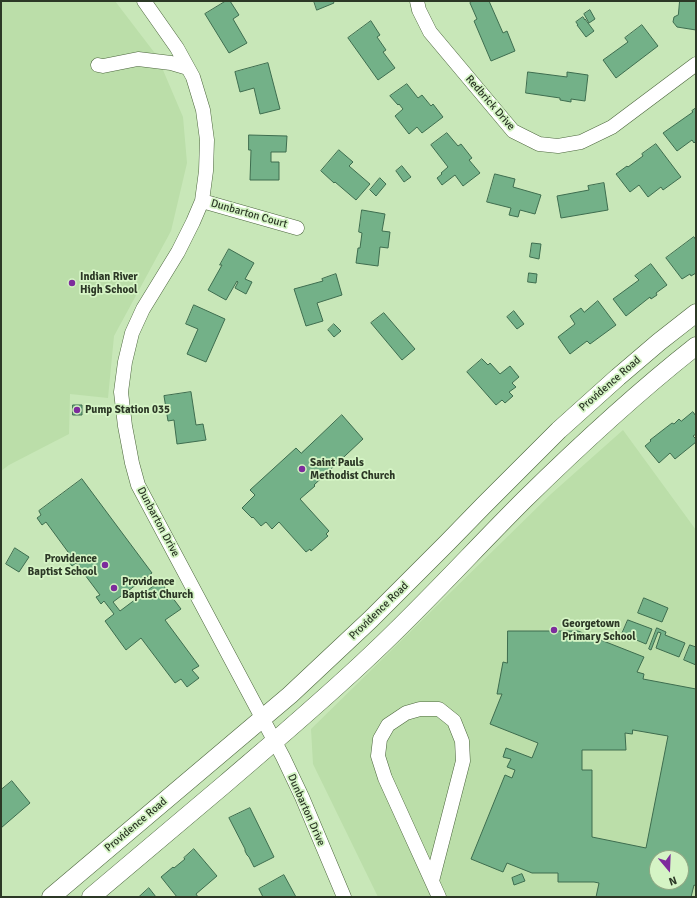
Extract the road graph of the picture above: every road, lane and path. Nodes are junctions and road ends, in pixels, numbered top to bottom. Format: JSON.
{"nodes":[{"id":1,"x":144,"y":1,"type":"edge"},
{"id":2,"x":417,"y":1,"type":"edge"},
{"id":3,"x":696,"y":64,"type":"edge"},
{"id":4,"x":98,"y":65,"type":"dead end"},
{"id":5,"x":188,"y":68,"type":"junction"},
{"id":6,"x":202,"y":201,"type":"junction"},
{"id":7,"x":297,"y":228,"type":"dead end"},
{"id":8,"x":696,"y":313,"type":"edge"},
{"id":9,"x":696,"y":346,"type":"edge"},
{"id":10,"x":263,"y":718,"type":"junction"},
{"id":11,"x":275,"y":741,"type":"junction"},
{"id":12,"x":432,"y":881,"type":"junction"},
{"id":13,"x":51,"y":897,"type":"edge"},
{"id":14,"x":91,"y":897,"type":"edge"},
{"id":15,"x":344,"y":897,"type":"edge"},
{"id":16,"x":439,"y":897,"type":"edge"}],
"edges":[{"from":1,"to":5,"type":"street","name":"Dunbarton Drive"},
{"from":2,"to":3,"type":"street","name":"Redbrick Drive"},
{"from":4,"to":5,"type":"street"},
{"from":5,"to":6,"type":"street","name":"Dunbarton Drive"},
{"from":6,"to":7,"type":"street","name":"Dunbarton Court"},
{"from":6,"to":10,"type":"street","name":"Dunbarton Drive"},
{"from":8,"to":10,"type":"main road","name":"Providence Road"},
{"from":9,"to":11,"type":"main road"},
{"from":10,"to":11,"type":"street","name":"Dunbarton Drive"},
{"from":10,"to":13,"type":"main road","name":"Providence Road"},
{"from":11,"to":14,"type":"main road"},
{"from":11,"to":15,"type":"street","name":"Dunbarton Drive"},
{"from":12,"to":12,"type":"street"},
{"from":12,"to":16,"type":"street"}]}
